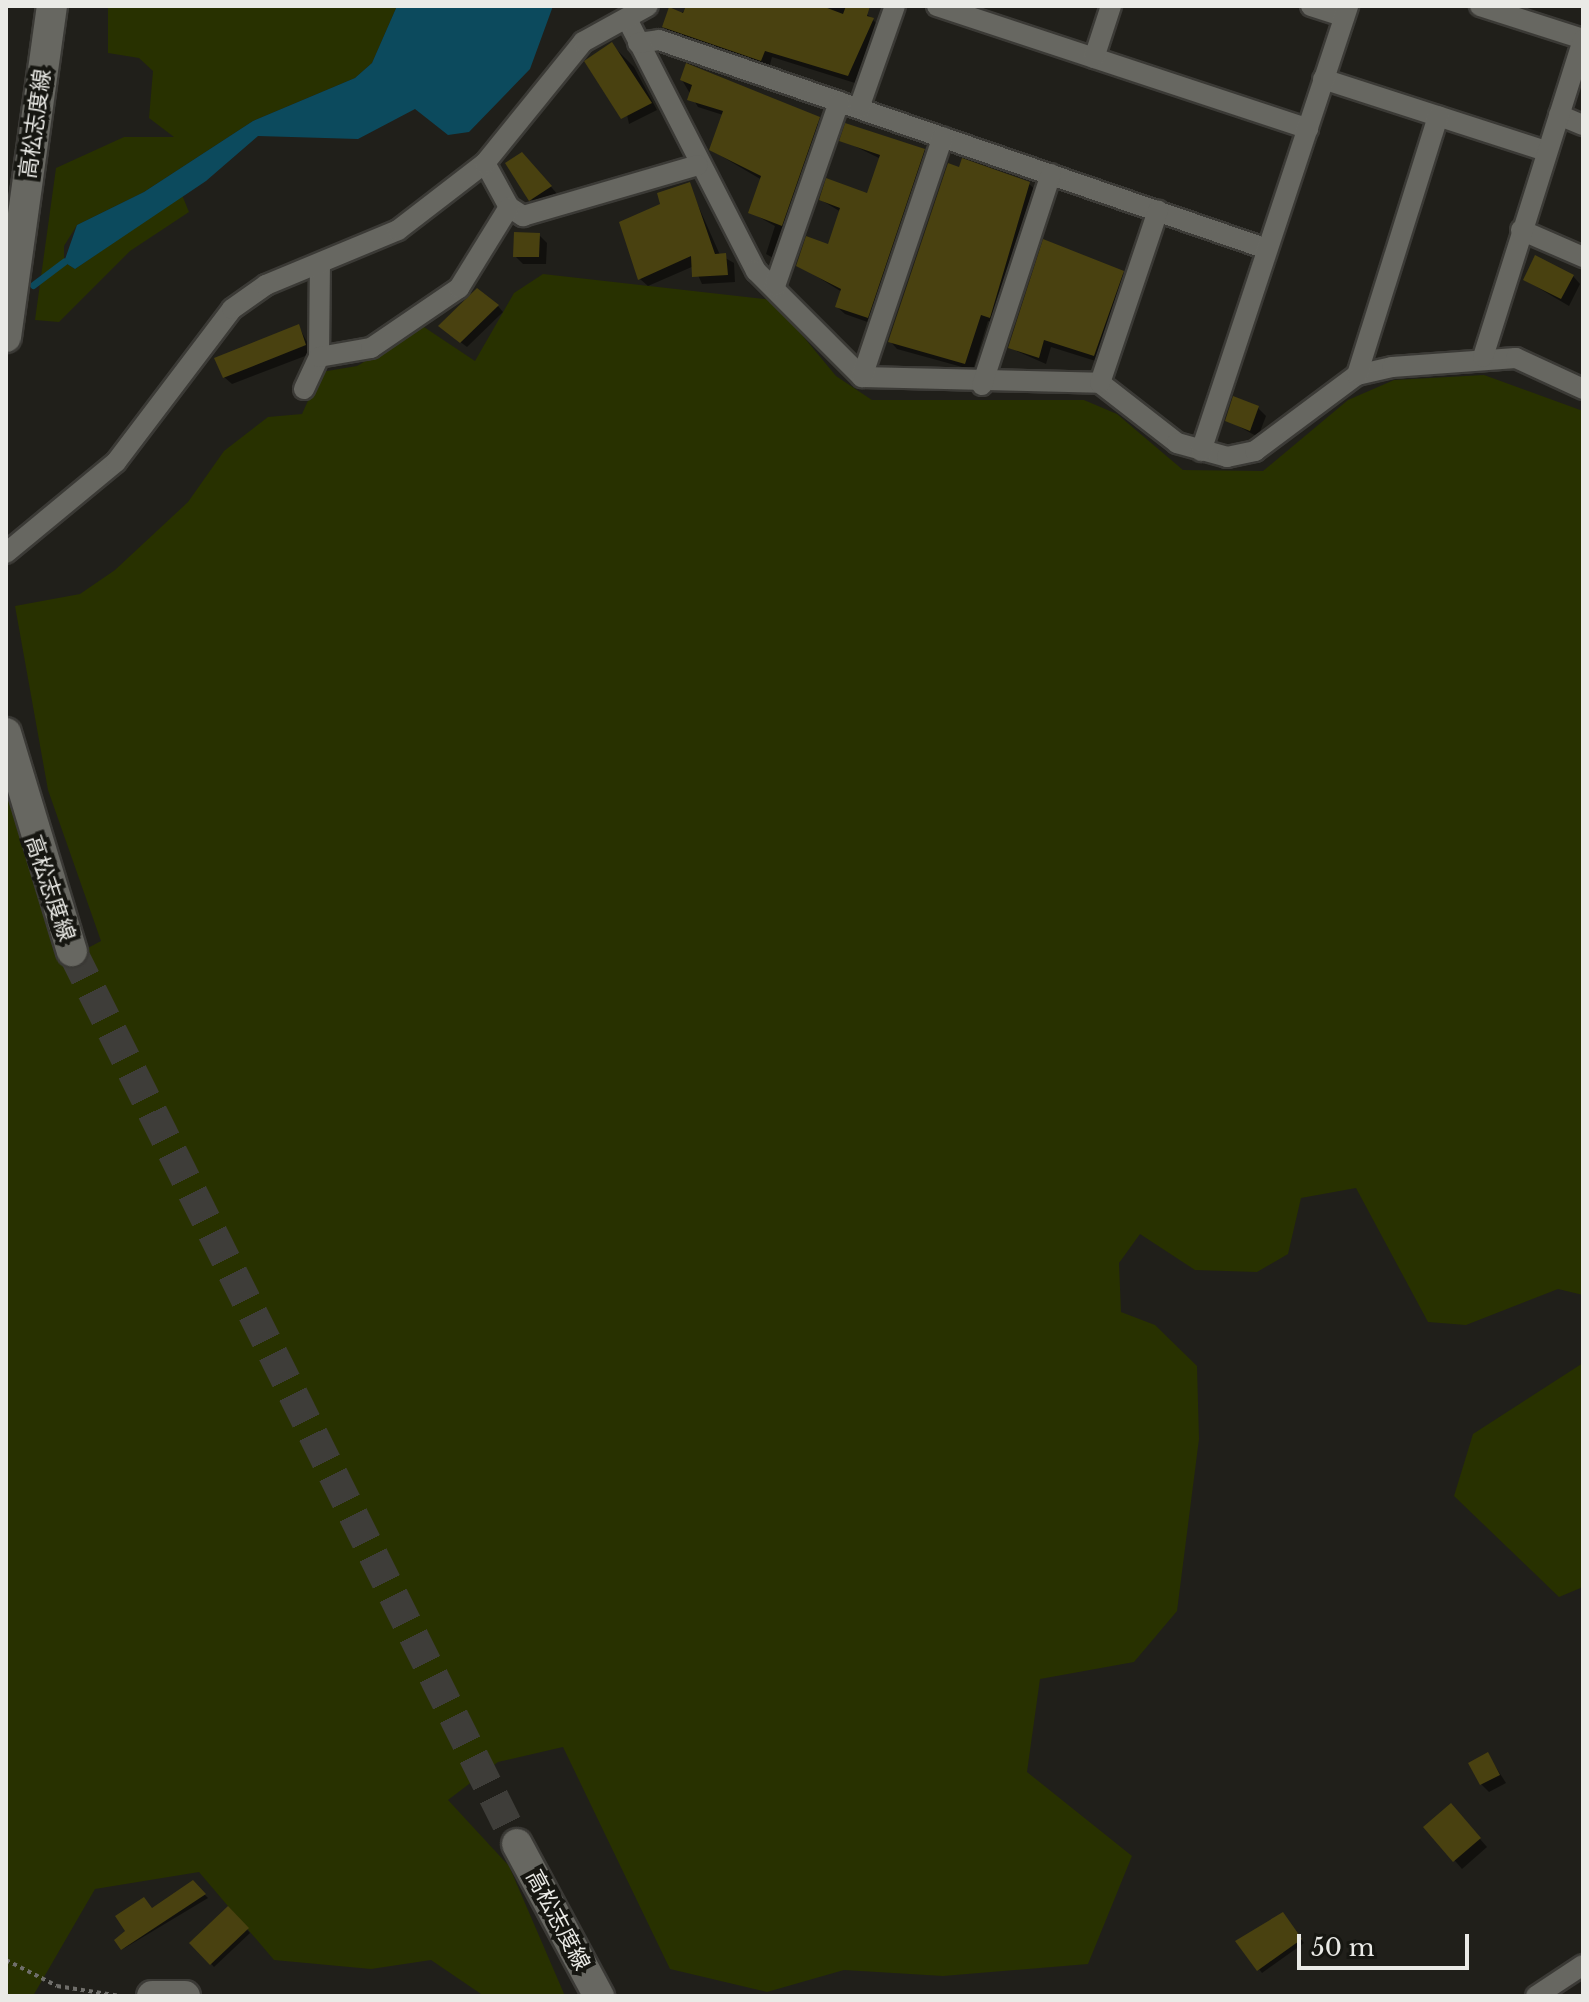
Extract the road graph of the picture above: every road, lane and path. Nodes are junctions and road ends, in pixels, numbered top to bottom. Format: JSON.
{"nodes":[{"id":1,"x":52,"y":6,"type":"edge"},
{"id":2,"x":648,"y":6,"type":"edge"},
{"id":3,"x":895,"y":6,"type":"edge"},
{"id":4,"x":937,"y":6,"type":"edge"},
{"id":5,"x":1111,"y":6,"type":"edge"},
{"id":6,"x":1311,"y":6,"type":"edge"},
{"id":7,"x":1480,"y":6,"type":"edge"},
{"id":8,"x":1346,"y":11,"type":"edge"},
{"id":9,"x":627,"y":19,"type":"junction"},
{"id":10,"x":1583,"y":39,"type":"edge"},
{"id":11,"x":638,"y":43,"type":"junction"},
{"id":12,"x":1094,"y":58,"type":"junction"},
{"id":13,"x":1323,"y":79,"type":"junction"},
{"id":14,"x":839,"y":102,"type":"junction"},
{"id":15,"x":859,"y":108,"type":"junction"},
{"id":16,"x":1559,"y":115,"type":"junction"},
{"id":17,"x":1438,"y":116,"type":"junction"},
{"id":18,"x":1583,"y":125,"type":"edge"},
{"id":19,"x":1308,"y":129,"type":"junction"},
{"id":20,"x":943,"y":137,"type":"junction"},
{"id":21,"x":1546,"y":151,"type":"junction"},
{"id":22,"x":485,"y":163,"type":"junction"},
{"id":23,"x":698,"y":165,"type":"junction"},
{"id":24,"x":1051,"y":174,"type":"junction"},
{"id":25,"x":509,"y":207,"type":"junction"},
{"id":26,"x":1158,"y":211,"type":"junction"},
{"id":27,"x":1521,"y":230,"type":"junction"},
{"id":28,"x":1267,"y":249,"type":"junction"},
{"id":29,"x":1583,"y":257,"type":"edge"},
{"id":30,"x":320,"y":264,"type":"junction"},
{"id":31,"x":775,"y":286,"type":"junction"},
{"id":32,"x":6,"y":337,"type":"edge"},
{"id":33,"x":319,"y":357,"type":"junction"},
{"id":34,"x":1483,"y":357,"type":"junction"},
{"id":35,"x":1357,"y":375,"type":"junction"},
{"id":36,"x":862,"y":377,"type":"junction"},
{"id":37,"x":1100,"y":383,"type":"junction"},
{"id":38,"x":982,"y":385,"type":"junction"},
{"id":39,"x":304,"y":389,"type":"dead end"},
{"id":40,"x":1583,"y":389,"type":"edge"},
{"id":41,"x":1201,"y":451,"type":"junction"},
{"id":42,"x":6,"y":553,"type":"edge"},
{"id":43,"x":6,"y":733,"type":"edge"},
{"id":44,"x":72,"y":951,"type":"tunnel mouth"},
{"id":45,"x":517,"y":1844,"type":"tunnel mouth"},
{"id":46,"x":6,"y":1960,"type":"edge"},
{"id":47,"x":1583,"y":1965,"type":"edge"},
{"id":48,"x":120,"y":1996,"type":"edge"},
{"id":49,"x":152,"y":1996,"type":"edge"},
{"id":50,"x":185,"y":1996,"type":"edge"},
{"id":51,"x":599,"y":1996,"type":"edge"},
{"id":52,"x":1536,"y":1996,"type":"edge"}],
"edges":[{"from":1,"to":32,"type":"main road","name":"高松志度線"},
{"from":2,"to":9,"type":"street"},
{"from":3,"to":15,"type":"street"},
{"from":4,"to":12,"type":"street"},
{"from":5,"to":12,"type":"street"},
{"from":6,"to":8,"type":"street"},
{"from":7,"to":10,"type":"street"},
{"from":8,"to":13,"type":"street"},
{"from":9,"to":11,"type":"street"},
{"from":9,"to":22,"type":"street"},
{"from":10,"to":16,"type":"street"},
{"from":11,"to":14,"type":"street"},
{"from":11,"to":23,"type":"street"},
{"from":12,"to":19,"type":"street"},
{"from":13,"to":17,"type":"street"},
{"from":13,"to":19,"type":"street"},
{"from":14,"to":15,"type":"street"},
{"from":14,"to":31,"type":"street"},
{"from":15,"to":20,"type":"street"},
{"from":16,"to":18,"type":"street"},
{"from":16,"to":21,"type":"street"},
{"from":17,"to":21,"type":"street"},
{"from":17,"to":35,"type":"street"},
{"from":19,"to":28,"type":"street"},
{"from":20,"to":24,"type":"street"},
{"from":20,"to":36,"type":"street"},
{"from":21,"to":27,"type":"street"},
{"from":22,"to":25,"type":"street"},
{"from":22,"to":30,"type":"street"},
{"from":23,"to":25,"type":"street"},
{"from":23,"to":31,"type":"street"},
{"from":24,"to":26,"type":"street"},
{"from":24,"to":38,"type":"street"},
{"from":25,"to":33,"type":"street"},
{"from":26,"to":28,"type":"street"},
{"from":26,"to":37,"type":"street"},
{"from":27,"to":29,"type":"street"},
{"from":27,"to":34,"type":"street"},
{"from":28,"to":41,"type":"street"},
{"from":30,"to":33,"type":"street"},
{"from":30,"to":42,"type":"street"},
{"from":31,"to":36,"type":"street"},
{"from":33,"to":39,"type":"street"},
{"from":34,"to":35,"type":"street"},
{"from":34,"to":40,"type":"street"},
{"from":35,"to":41,"type":"street"},
{"from":36,"to":38,"type":"street"},
{"from":37,"to":38,"type":"street"},
{"from":37,"to":41,"type":"street"},
{"from":43,"to":44,"type":"main road","name":"高松志度線"},
{"from":45,"to":51,"type":"main road","name":"高松志度線"},
{"from":46,"to":48,"type":"path"},
{"from":47,"to":52,"type":"street"},
{"from":49,"to":50,"type":"main road"}]}
